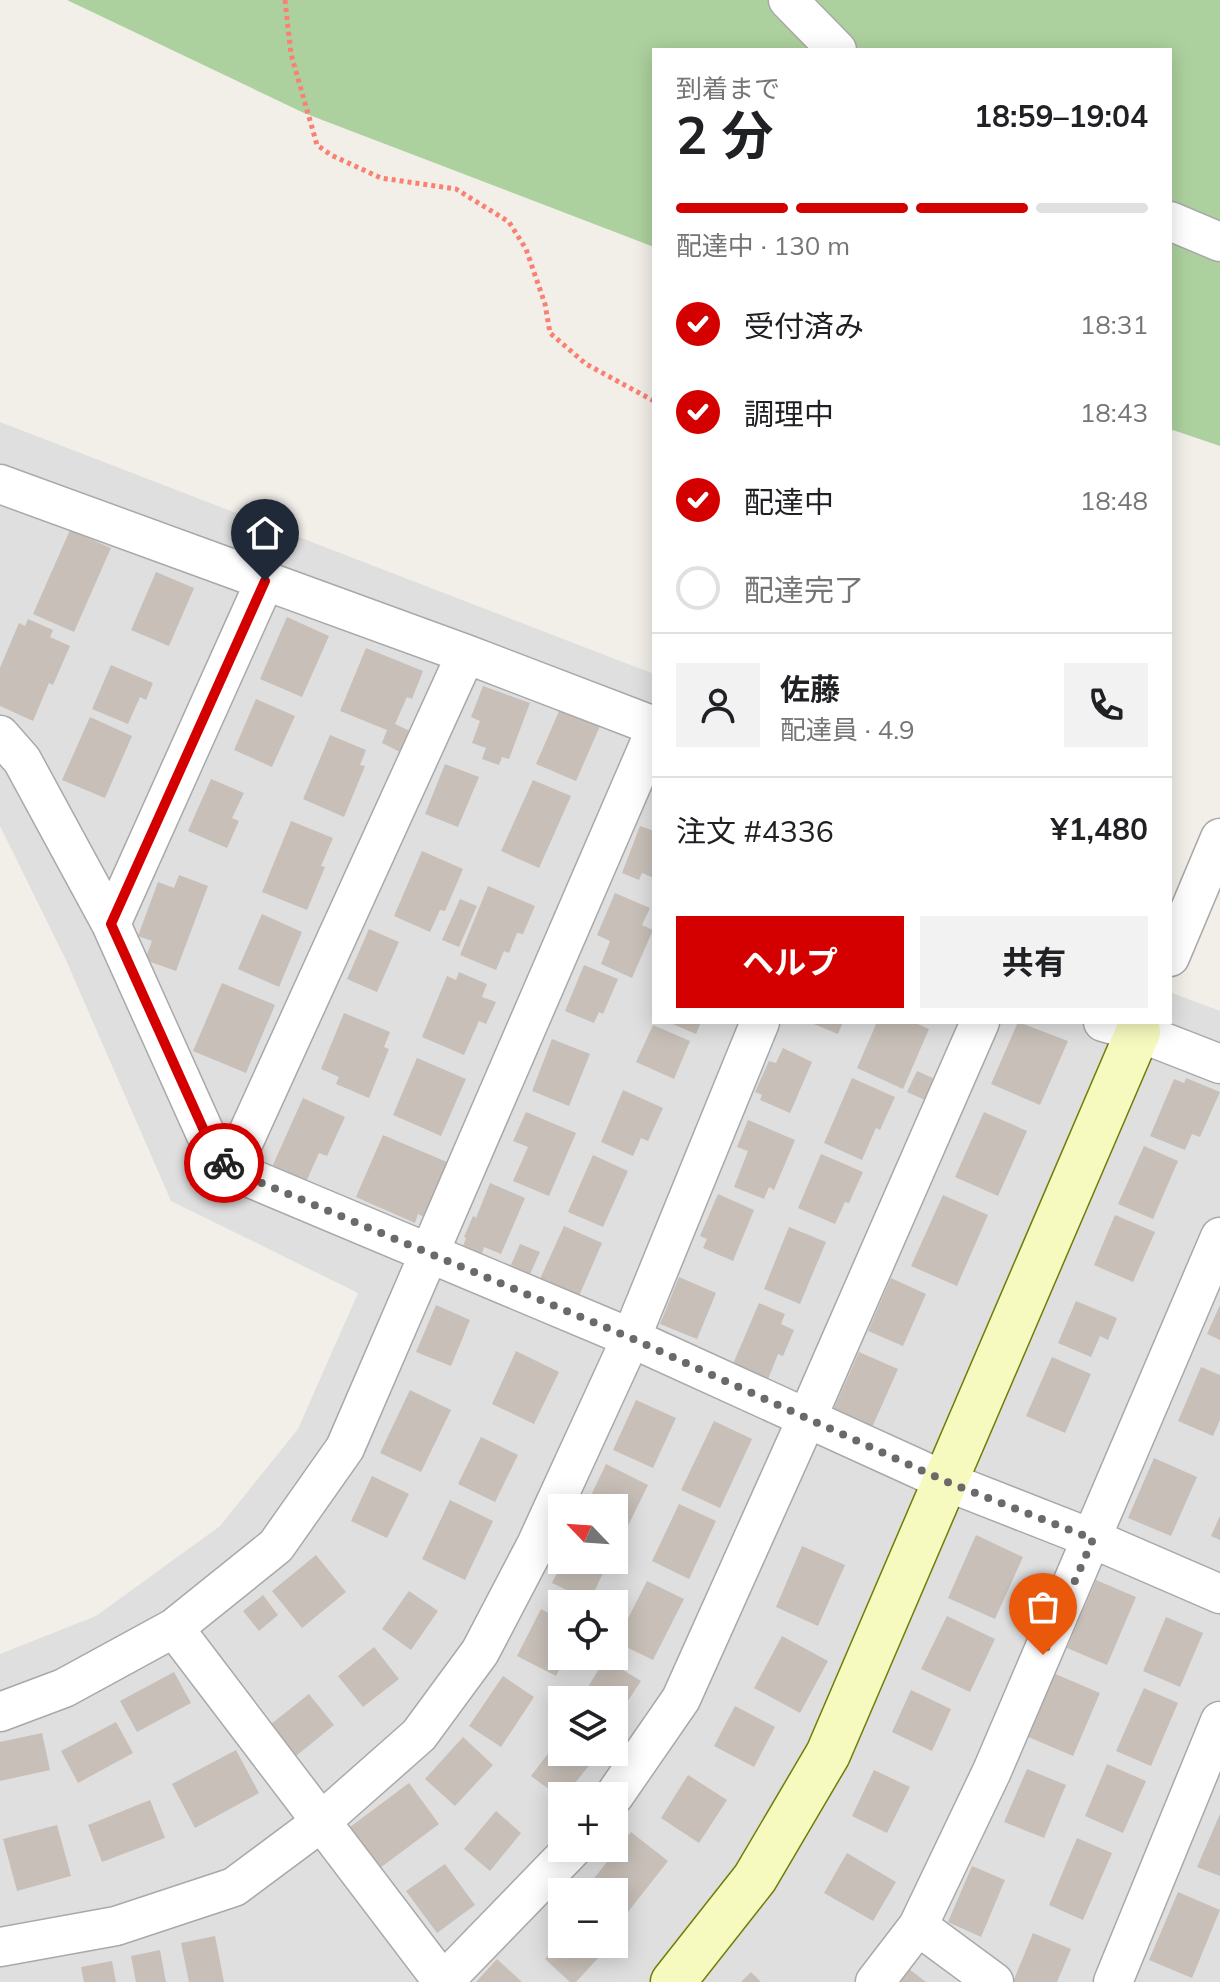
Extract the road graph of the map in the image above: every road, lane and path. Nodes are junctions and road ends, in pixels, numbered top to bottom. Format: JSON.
{"nodes":[{"id":1,"x":285,"y":0,"type":"edge"},
{"id":2,"x":788,"y":0,"type":"edge"},
{"id":3,"x":835,"y":48,"type":"edge"},
{"id":4,"x":1172,"y":222,"type":"edge"},
{"id":5,"x":1220,"y":242,"type":"edge"},
{"id":6,"x":652,"y":400,"type":"edge"},
{"id":7,"x":0,"y":484,"type":"edge"},
{"id":8,"x":265,"y":581,"type":"junction"},
{"id":9,"x":466,"y":654,"type":"junction"},
{"id":10,"x":652,"y":725,"type":"edge"},
{"id":11,"x":0,"y":735,"type":"edge"},
{"id":12,"x":652,"y":738,"type":"edge"},
{"id":13,"x":1220,"y":838,"type":"edge"},
{"id":14,"x":111,"y":924,"type":"junction"},
{"id":15,"x":1172,"y":952,"type":"edge"},
{"id":16,"x":759,"y":1024,"type":"edge"},
{"id":17,"x":979,"y":1024,"type":"edge"},
{"id":18,"x":1128,"y":1025,"type":"edge"},
{"id":19,"x":1220,"y":1064,"type":"edge"},
{"id":20,"x":231,"y":1170,"type":"junction"},
{"id":21,"x":1220,"y":1237,"type":"edge"},
{"id":22,"x":427,"y":1254,"type":"junction"},
{"id":23,"x":631,"y":1338,"type":"junction"},
{"id":24,"x":807,"y":1418,"type":"junction"},
{"id":25,"x":945,"y":1481,"type":"junction"},
{"id":26,"x":1093,"y":1539,"type":"junction"},
{"id":27,"x":1220,"y":1594,"type":"edge"},
{"id":28,"x":174,"y":1628,"type":"junction"},
{"id":29,"x":0,"y":1712,"type":"edge"},
{"id":30,"x":1220,"y":1721,"type":"edge"},
{"id":31,"x":624,"y":1782,"type":"edge"},
{"id":32,"x":321,"y":1822,"type":"junction"},
{"id":33,"x":559,"y":1862,"type":"edge"},
{"id":34,"x":918,"y":1926,"type":"junction"},
{"id":35,"x":0,"y":1947,"type":"edge"},
{"id":36,"x":443,"y":1982,"type":"edge"},
{"id":37,"x":673,"y":1982,"type":"edge"},
{"id":38,"x":875,"y":1982,"type":"edge"},
{"id":39,"x":994,"y":1982,"type":"edge"},
{"id":40,"x":1113,"y":1982,"type":"edge"}],
"edges":[{"from":1,"to":6,"type":"path"},
{"from":2,"to":3,"type":"street"},
{"from":4,"to":5,"type":"street"},
{"from":7,"to":8,"type":"street"},
{"from":8,"to":9,"type":"street"},
{"from":8,"to":14,"type":"street"},
{"from":9,"to":10,"type":"street"},
{"from":9,"to":20,"type":"street"},
{"from":11,"to":14,"type":"street"},
{"from":12,"to":22,"type":"street"},
{"from":13,"to":15,"type":"street"},
{"from":14,"to":20,"type":"street"},
{"from":16,"to":23,"type":"street"},
{"from":17,"to":24,"type":"street"},
{"from":18,"to":19,"type":"street"},
{"from":18,"to":25,"type":"street"},
{"from":20,"to":22,"type":"street"},
{"from":21,"to":26,"type":"street"},
{"from":22,"to":23,"type":"street"},
{"from":22,"to":28,"type":"street"},
{"from":23,"to":24,"type":"street"},
{"from":23,"to":32,"type":"street"},
{"from":24,"to":25,"type":"street"},
{"from":24,"to":31,"type":"street"},
{"from":25,"to":26,"type":"street"},
{"from":25,"to":37,"type":"street"},
{"from":26,"to":27,"type":"street"},
{"from":26,"to":34,"type":"street"},
{"from":28,"to":29,"type":"street"},
{"from":28,"to":32,"type":"street"},
{"from":30,"to":40,"type":"street"},
{"from":32,"to":35,"type":"street"},
{"from":32,"to":36,"type":"street"},
{"from":33,"to":36,"type":"street"},
{"from":34,"to":38,"type":"street"},
{"from":34,"to":39,"type":"street"}]}
